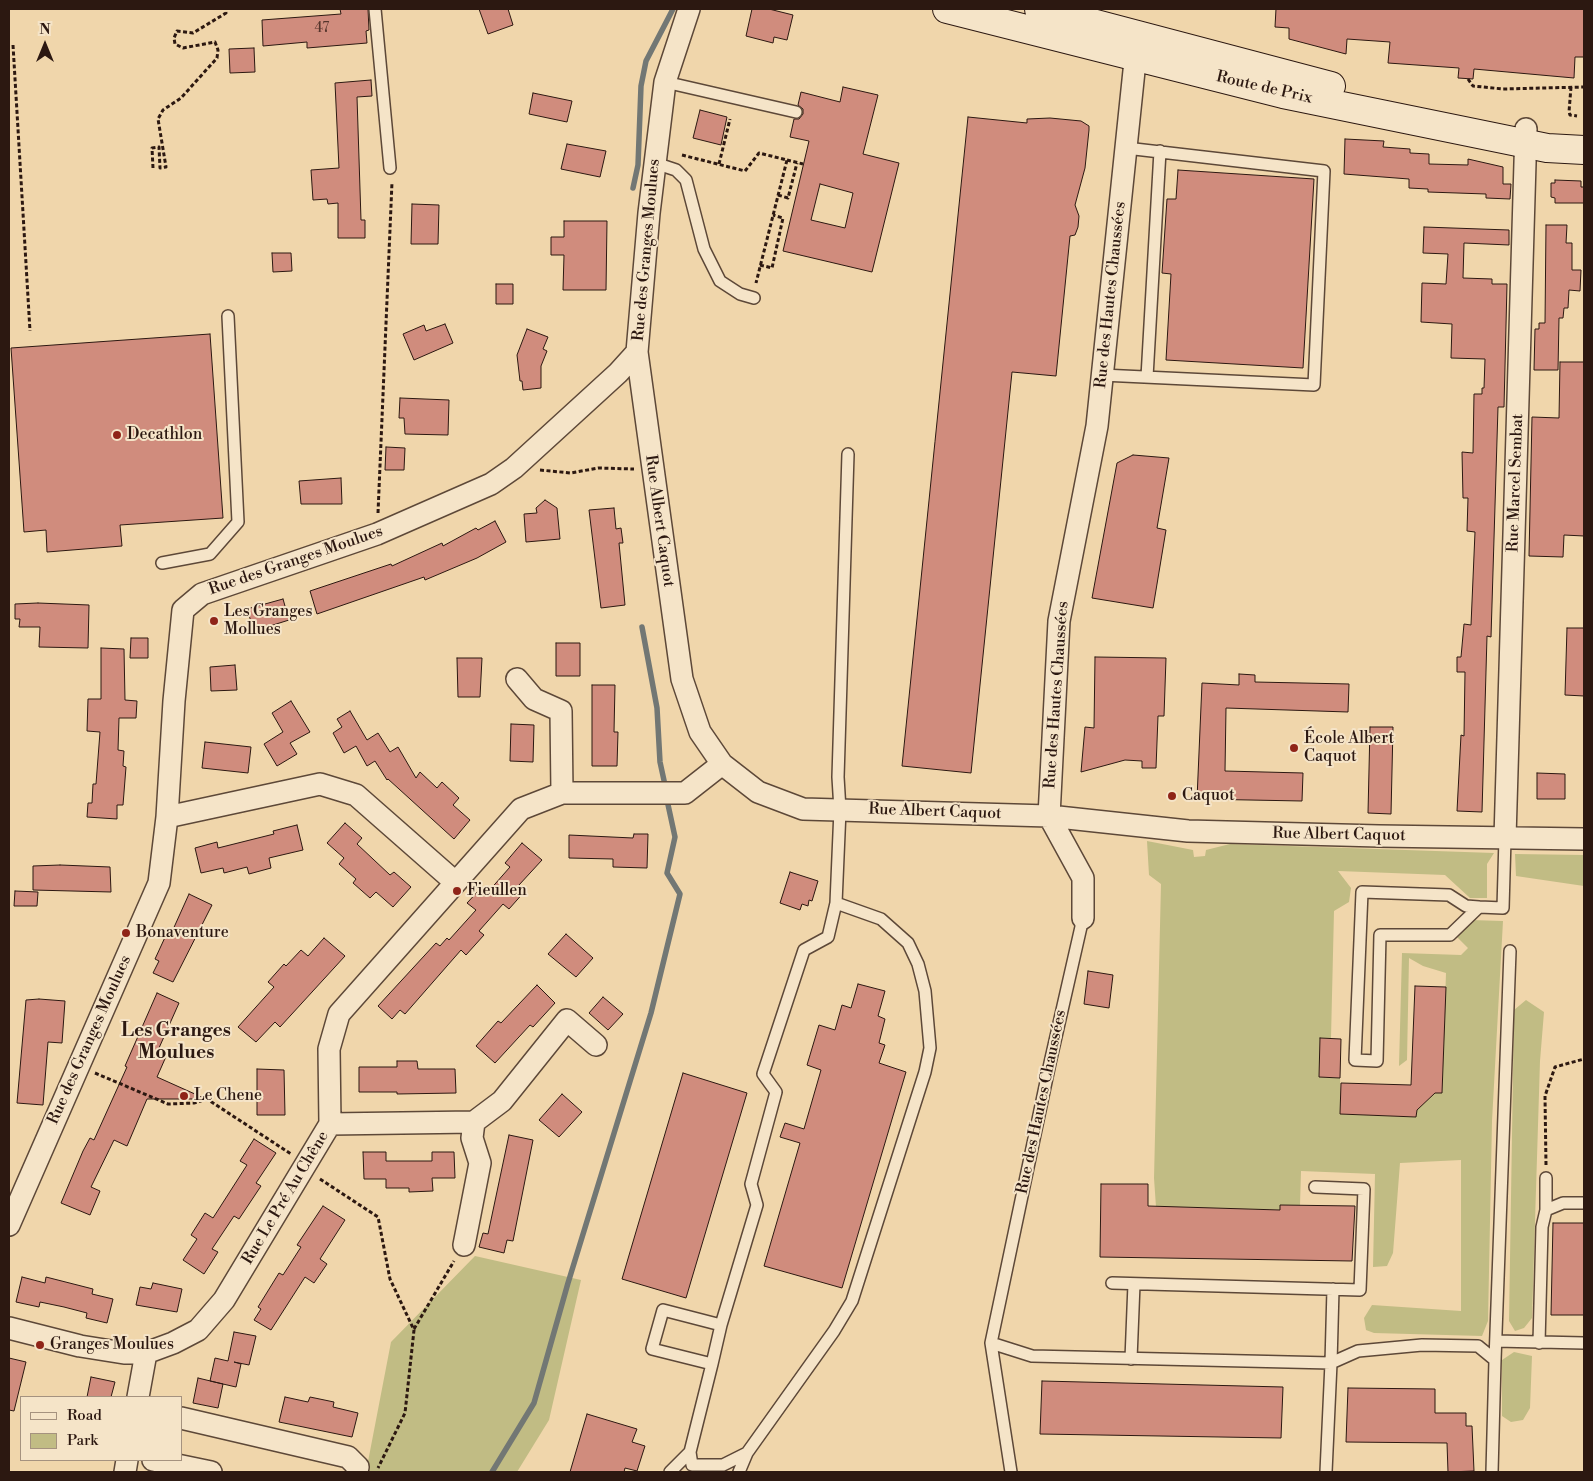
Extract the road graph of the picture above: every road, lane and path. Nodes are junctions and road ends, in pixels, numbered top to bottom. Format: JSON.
{"nodes":[{"id":1,"x":225,"y":9,"type":"edge"},
{"id":2,"x":376,"y":9,"type":"edge"},
{"id":3,"x":689,"y":9,"type":"edge"},
{"id":4,"x":706,"y":9,"type":"edge"},
{"id":5,"x":947,"y":9,"type":"edge"},
{"id":6,"x":1039,"y":9,"type":"edge"},
{"id":7,"x":1100,"y":29,"type":"junction"},
{"id":8,"x":13,"y":45,"type":"dead end"},
{"id":9,"x":1137,"y":45,"type":"junction"},
{"id":10,"x":674,"y":50,"type":"junction"},
{"id":11,"x":1468,"y":79,"type":"dead end"},
{"id":12,"x":665,"y":82,"type":"junction"},
{"id":13,"x":1572,"y":87,"type":"junction"},
{"id":14,"x":1584,"y":87,"type":"edge"},
{"id":15,"x":796,"y":112,"type":"dead end"},
{"id":16,"x":730,"y":119,"type":"dead end"},
{"id":17,"x":1581,"y":126,"type":"edge"},
{"id":18,"x":1526,"y":136,"type":"junction"},
{"id":19,"x":1126,"y":148,"type":"junction"},
{"id":20,"x":1584,"y":150,"type":"edge"},
{"id":21,"x":1160,"y":152,"type":"junction"},
{"id":22,"x":656,"y":156,"type":"junction"},
{"id":23,"x":787,"y":160,"type":"junction"},
{"id":24,"x":797,"y":162,"type":"junction"},
{"id":25,"x":719,"y":164,"type":"junction"},
{"id":26,"x":803,"y":164,"type":"dead end"},
{"id":27,"x":153,"y":168,"type":"dead end"},
{"id":28,"x":390,"y":168,"type":"joint"},
{"id":29,"x":778,"y":195,"type":"junction"},
{"id":30,"x":773,"y":216,"type":"junction"},
{"id":31,"x":760,"y":265,"type":"junction"},
{"id":32,"x":754,"y":298,"type":"joint"},
{"id":33,"x":228,"y":316,"type":"dead end"},
{"id":34,"x":30,"y":331,"type":"dead end"},
{"id":35,"x":637,"y":352,"type":"junction"},
{"id":36,"x":1102,"y":375,"type":"junction"},
{"id":37,"x":1147,"y":377,"type":"junction"},
{"id":38,"x":848,"y":454,"type":"dead end"},
{"id":39,"x":514,"y":468,"type":"junction"},
{"id":40,"x":652,"y":470,"type":"junction"},
{"id":41,"x":377,"y":534,"type":"junction"},
{"id":42,"x":162,"y":563,"type":"dead end"},
{"id":43,"x":517,"y":679,"type":"dead end"},
{"id":44,"x":722,"y":764,"type":"junction"},
{"id":45,"x":562,"y":793,"type":"junction"},
{"id":46,"x":840,"y":810,"type":"junction"},
{"id":47,"x":1049,"y":816,"type":"junction"},
{"id":48,"x":167,"y":818,"type":"junction"},
{"id":49,"x":1505,"y":838,"type":"junction"},
{"id":50,"x":1584,"y":839,"type":"edge"},
{"id":51,"x":455,"y":882,"type":"junction"},
{"id":52,"x":836,"y":903,"type":"junction"},
{"id":53,"x":1479,"y":907,"type":"junction"},
{"id":54,"x":1083,"y":918,"type":"joint"},
{"id":55,"x":1510,"y":951,"type":"dead end"},
{"id":56,"x":596,"y":1045,"type":"dead end"},
{"id":57,"x":1584,"y":1060,"type":"edge"},
{"id":58,"x":79,"y":1066,"type":"junction"},
{"id":59,"x":474,"y":1122,"type":"junction"},
{"id":60,"x":330,"y":1124,"type":"junction"},
{"id":61,"x":306,"y":1167,"type":"junction"},
{"id":62,"x":1546,"y":1178,"type":"joint"},
{"id":63,"x":1315,"y":1187,"type":"dead end"},
{"id":64,"x":1584,"y":1203,"type":"edge"},
{"id":65,"x":1546,"y":1210,"type":"junction"},
{"id":66,"x":9,"y":1225,"type":"edge"},
{"id":67,"x":464,"y":1245,"type":"joint"},
{"id":68,"x":1112,"y":1283,"type":"dead end"},
{"id":69,"x":1134,"y":1284,"type":"junction"},
{"id":70,"x":1333,"y":1289,"type":"junction"},
{"id":71,"x":720,"y":1325,"type":"junction"},
{"id":72,"x":9,"y":1328,"type":"edge"},
{"id":73,"x":414,"y":1330,"type":"junction"},
{"id":74,"x":1496,"y":1341,"type":"junction"},
{"id":75,"x":1540,"y":1342,"type":"junction"},
{"id":76,"x":991,"y":1344,"type":"junction"},
{"id":77,"x":1584,"y":1344,"type":"edge"},
{"id":78,"x":146,"y":1353,"type":"junction"},
{"id":79,"x":1131,"y":1359,"type":"junction"},
{"id":80,"x":1495,"y":1360,"type":"junction"},
{"id":81,"x":1331,"y":1363,"type":"junction"},
{"id":82,"x":712,"y":1364,"type":"junction"},
{"id":83,"x":138,"y":1396,"type":"edge"},
{"id":84,"x":182,"y":1418,"type":"edge"},
{"id":85,"x":690,"y":1452,"type":"junction"},
{"id":86,"x":747,"y":1453,"type":"junction"},
{"id":87,"x":158,"y":1461,"type":"edge"},
{"id":88,"x":211,"y":1472,"type":"edge"},
{"id":89,"x":358,"y":1472,"type":"edge"},
{"id":90,"x":376,"y":1472,"type":"edge"},
{"id":91,"x":670,"y":1472,"type":"edge"},
{"id":92,"x":739,"y":1472,"type":"edge"},
{"id":93,"x":1011,"y":1472,"type":"edge"},
{"id":94,"x":1326,"y":1472,"type":"edge"},
{"id":95,"x":1492,"y":1472,"type":"edge"}],
"edges":[{"from":1,"to":27,"type":"path"},
{"from":2,"to":28,"type":"lane"},
{"from":3,"to":10,"type":"street","name":"Rue des Granges Moulues"},
{"from":4,"to":10,"type":"street","name":"Rue des Granges Moulues"},
{"from":5,"to":7,"type":"main road","name":"Route de Prix"},
{"from":6,"to":7,"type":"main road","name":"Route de Prix"},
{"from":7,"to":9,"type":"main road","name":"Route de Prix"},
{"from":8,"to":34,"type":"path"},
{"from":9,"to":18,"type":"main road","name":"Route de Prix"},
{"from":9,"to":19,"type":"street","name":"Rue des Hautes Chaussées"},
{"from":10,"to":12,"type":"street","name":"Rue des Granges Moulues"},
{"from":11,"to":13,"type":"path"},
{"from":12,"to":15,"type":"lane"},
{"from":12,"to":22,"type":"street","name":"Rue des Granges Moulues"},
{"from":13,"to":14,"type":"path"},
{"from":13,"to":17,"type":"path"},
{"from":16,"to":25,"type":"path"},
{"from":17,"to":18,"type":"main road","name":"Route de Prix"},
{"from":18,"to":20,"type":"main road","name":"Route de Prix"},
{"from":18,"to":49,"type":"street","name":"Rue Marcel Sembat"},
{"from":19,"to":21,"type":"lane"},
{"from":19,"to":36,"type":"street","name":"Rue des Hautes Chaussées"},
{"from":21,"to":37,"type":"lane"},
{"from":21,"to":37,"type":"lane"},
{"from":22,"to":25,"type":"path"},
{"from":22,"to":32,"type":"lane"},
{"from":22,"to":35,"type":"street","name":"Rue des Granges Moulues"},
{"from":23,"to":24,"type":"path"},
{"from":23,"to":25,"type":"path"},
{"from":23,"to":29,"type":"path"},
{"from":24,"to":26,"type":"path"},
{"from":24,"to":29,"type":"path"},
{"from":28,"to":41,"type":"path"},
{"from":29,"to":30,"type":"path"},
{"from":30,"to":31,"type":"path"},
{"from":30,"to":31,"type":"path"},
{"from":31,"to":32,"type":"path"},
{"from":33,"to":42,"type":"lane"},
{"from":35,"to":39,"type":"street","name":"Rue des Granges Moulues"},
{"from":35,"to":40,"type":"street","name":"Rue Albert Caquot"},
{"from":36,"to":37,"type":"lane"},
{"from":36,"to":47,"type":"street","name":"Rue des Hautes Chaussées"},
{"from":38,"to":46,"type":"lane"},
{"from":39,"to":40,"type":"path"},
{"from":39,"to":41,"type":"street","name":"Rue des Granges Moulues"},
{"from":40,"to":44,"type":"street","name":"Rue Albert Caquot"},
{"from":41,"to":48,"type":"street","name":"Rue des Granges Moulues"},
{"from":43,"to":45,"type":"street"},
{"from":44,"to":45,"type":"street","name":"Rue Le Pré Au Chêne"},
{"from":44,"to":46,"type":"street","name":"Rue Albert Caquot"},
{"from":45,"to":51,"type":"street","name":"Rue Le Pré Au Chêne"},
{"from":46,"to":47,"type":"street","name":"Rue Albert Caquot"},
{"from":46,"to":52,"type":"lane"},
{"from":47,"to":49,"type":"street","name":"Rue Albert Caquot"},
{"from":47,"to":54,"type":"street","name":"Rue des Hautes Chaussées"},
{"from":48,"to":51,"type":"street"},
{"from":48,"to":58,"type":"street","name":"Rue des Granges Moulues"},
{"from":49,"to":50,"type":"street","name":"Rue Albert Caquot"},
{"from":49,"to":53,"type":"lane"},
{"from":51,"to":60,"type":"street","name":"Rue Le Pré Au Chêne"},
{"from":52,"to":71,"type":"lane"},
{"from":52,"to":86,"type":"lane"},
{"from":53,"to":53,"type":"lane"},
{"from":54,"to":76,"type":"lane","name":"Rue des Hautes Chaussées"},
{"from":55,"to":74,"type":"lane"},
{"from":56,"to":59,"type":"street"},
{"from":57,"to":62,"type":"path"},
{"from":58,"to":61,"type":"path"},
{"from":58,"to":66,"type":"street","name":"Rue des Granges Moulues"},
{"from":59,"to":60,"type":"street"},
{"from":59,"to":67,"type":"street"},
{"from":60,"to":61,"type":"street","name":"Rue Le Pré Au Chêne"},
{"from":61,"to":73,"type":"path"},
{"from":61,"to":78,"type":"street","name":"Rue Le Pré Au Chêne"},
{"from":62,"to":65,"type":"lane"},
{"from":63,"to":70,"type":"lane"},
{"from":64,"to":65,"type":"lane"},
{"from":65,"to":75,"type":"lane"},
{"from":67,"to":73,"type":"path"},
{"from":68,"to":69,"type":"lane"},
{"from":69,"to":70,"type":"lane"},
{"from":69,"to":79,"type":"lane"},
{"from":70,"to":81,"type":"lane"},
{"from":71,"to":82,"type":"lane"},
{"from":71,"to":82,"type":"lane"},
{"from":72,"to":78,"type":"street","name":"Rue Le Pré Au Chêne"},
{"from":73,"to":90,"type":"path"},
{"from":74,"to":75,"type":"lane"},
{"from":74,"to":80,"type":"lane"},
{"from":75,"to":77,"type":"lane"},
{"from":76,"to":79,"type":"lane"},
{"from":76,"to":93,"type":"lane"},
{"from":78,"to":83,"type":"street"},
{"from":79,"to":81,"type":"lane"},
{"from":80,"to":81,"type":"lane"},
{"from":80,"to":95,"type":"lane"},
{"from":81,"to":94,"type":"lane"},
{"from":82,"to":85,"type":"lane"},
{"from":84,"to":89,"type":"street"},
{"from":85,"to":86,"type":"lane"},
{"from":85,"to":91,"type":"lane"},
{"from":86,"to":92,"type":"lane"},
{"from":87,"to":88,"type":"street"}]}
